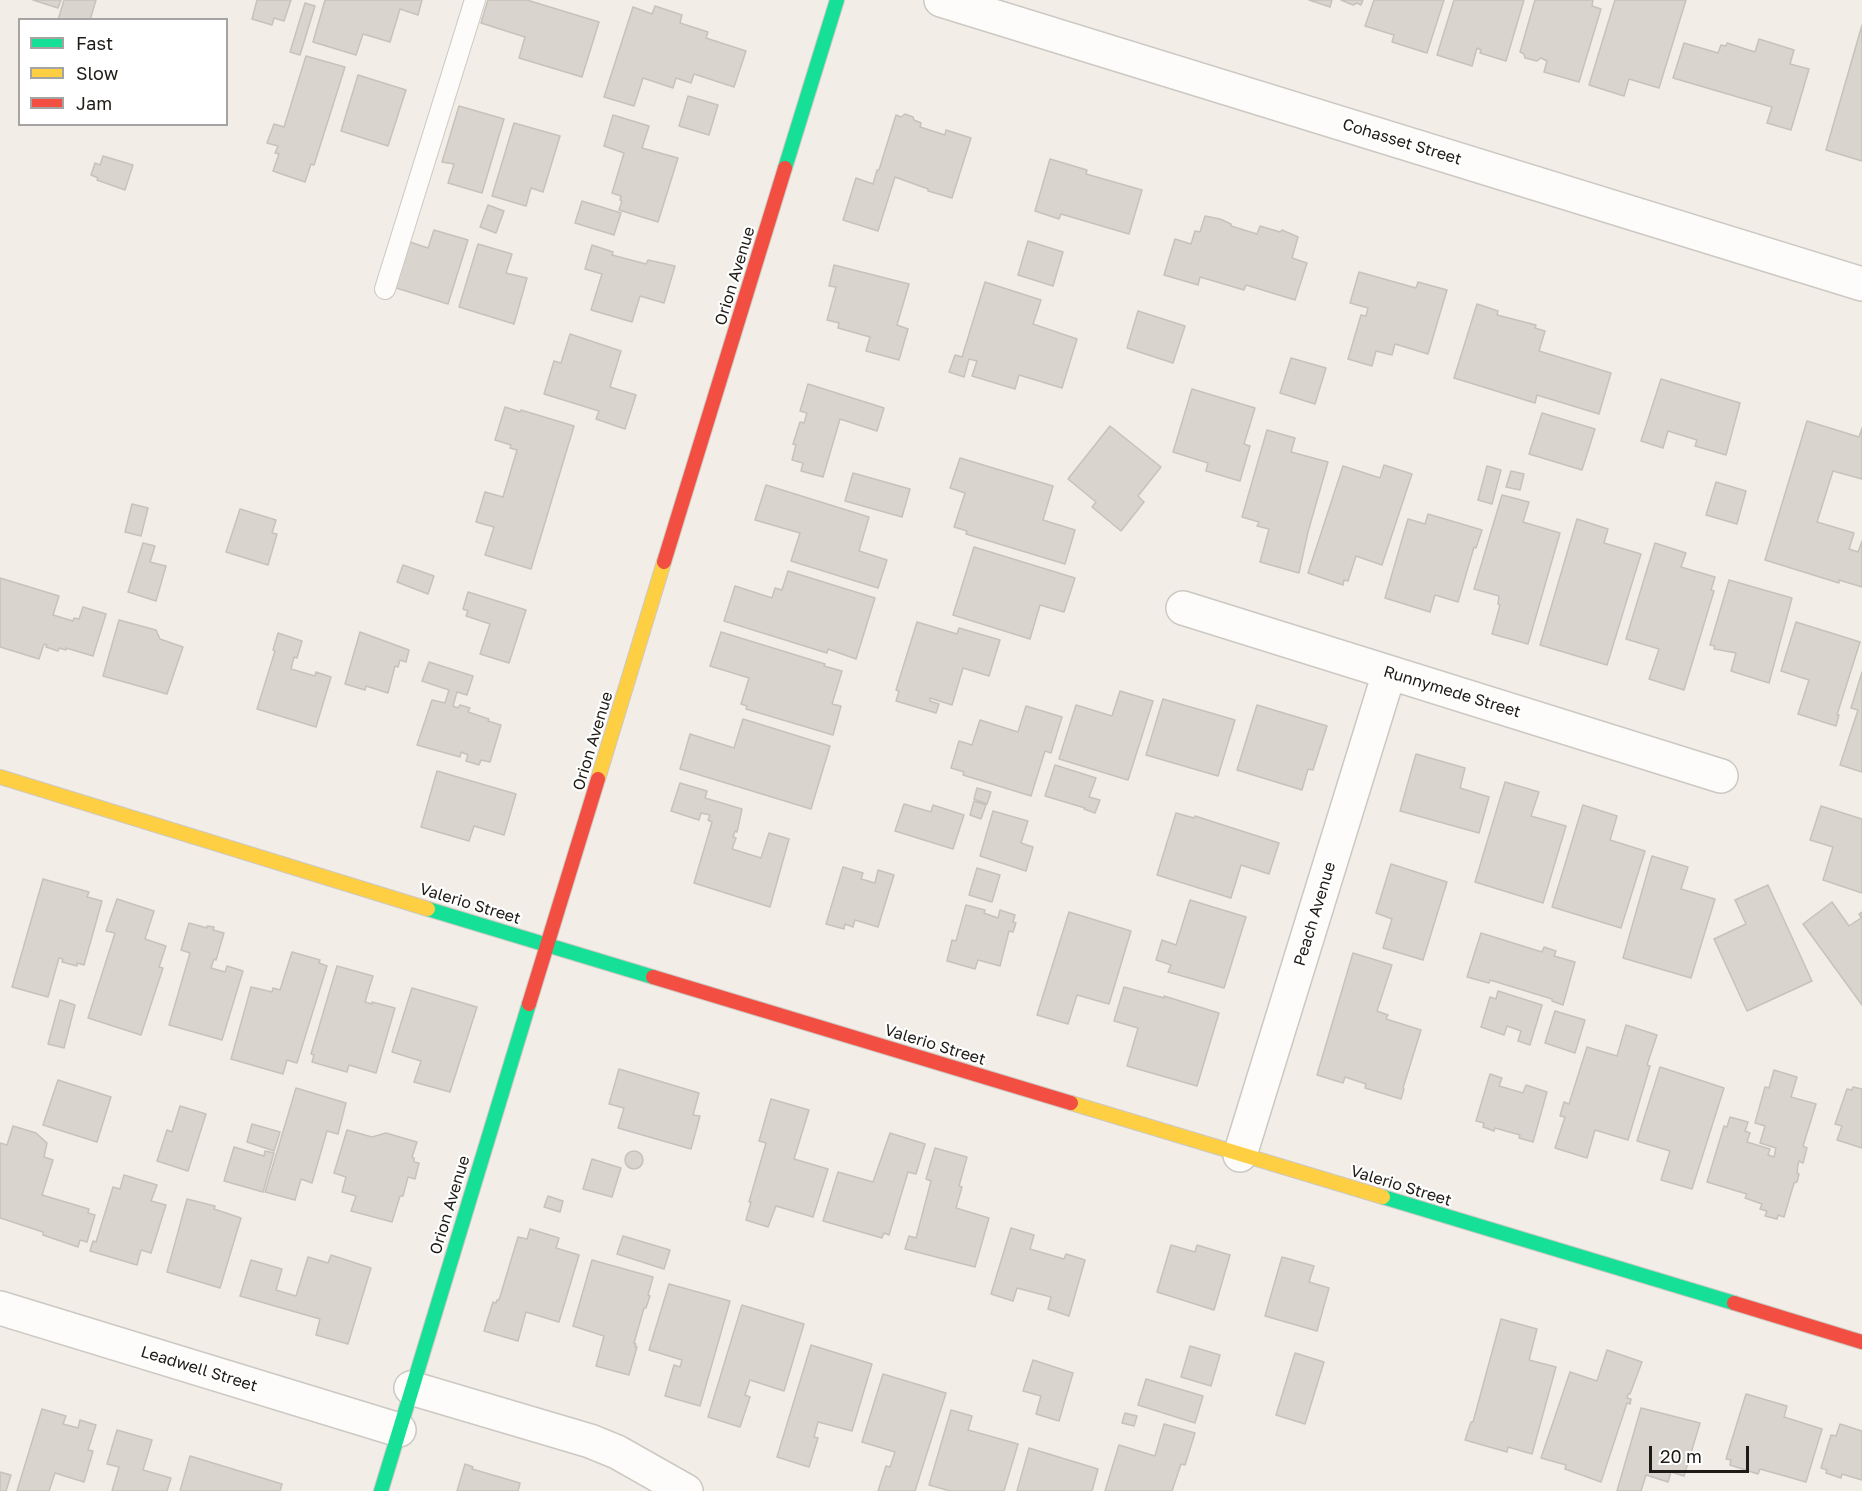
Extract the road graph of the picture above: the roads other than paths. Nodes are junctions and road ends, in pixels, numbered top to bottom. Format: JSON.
{"nodes":[{"id":1,"x":475,"y":0,"type":"edge"},
{"id":2,"x":837,"y":0,"type":"edge"},
{"id":3,"x":941,"y":0,"type":"edge"},
{"id":4,"x":1862,"y":284,"type":"edge"},
{"id":5,"x":385,"y":289,"type":"dead end"},
{"id":6,"x":1183,"y":608,"type":"dead end"},
{"id":7,"x":1389,"y":673,"type":"junction"},
{"id":8,"x":1721,"y":776,"type":"dead end"},
{"id":9,"x":0,"y":777,"type":"edge"},
{"id":10,"x":547,"y":945,"type":"junction"},
{"id":11,"x":1240,"y":1155,"type":"junction"},
{"id":12,"x":0,"y":1308,"type":"edge"},
{"id":13,"x":1862,"y":1342,"type":"edge"},
{"id":14,"x":411,"y":1388,"type":"junction"},
{"id":15,"x":399,"y":1430,"type":"junction"},
{"id":16,"x":381,"y":1491,"type":"edge"},
{"id":17,"x":686,"y":1491,"type":"edge"}],
"edges":[{"from":1,"to":5,"type":"lane"},
{"from":2,"to":10,"type":"street","name":"Orion Avenue"},
{"from":3,"to":4,"type":"street","name":"Cohasset Street"},
{"from":6,"to":7,"type":"street","name":"Runnymede Street"},
{"from":7,"to":8,"type":"street","name":"Runnymede Street"},
{"from":7,"to":11,"type":"street","name":"Peach Avenue"},
{"from":9,"to":10,"type":"street","name":"Valerio Street"},
{"from":10,"to":11,"type":"street","name":"Valerio Street"},
{"from":10,"to":14,"type":"street","name":"Orion Avenue"},
{"from":11,"to":13,"type":"street","name":"Valerio Street"},
{"from":12,"to":15,"type":"street","name":"Leadwell Street"},
{"from":14,"to":15,"type":"street","name":"Orion Avenue"},
{"from":14,"to":17,"type":"street"},
{"from":15,"to":16,"type":"street","name":"Orion Avenue"}]}
